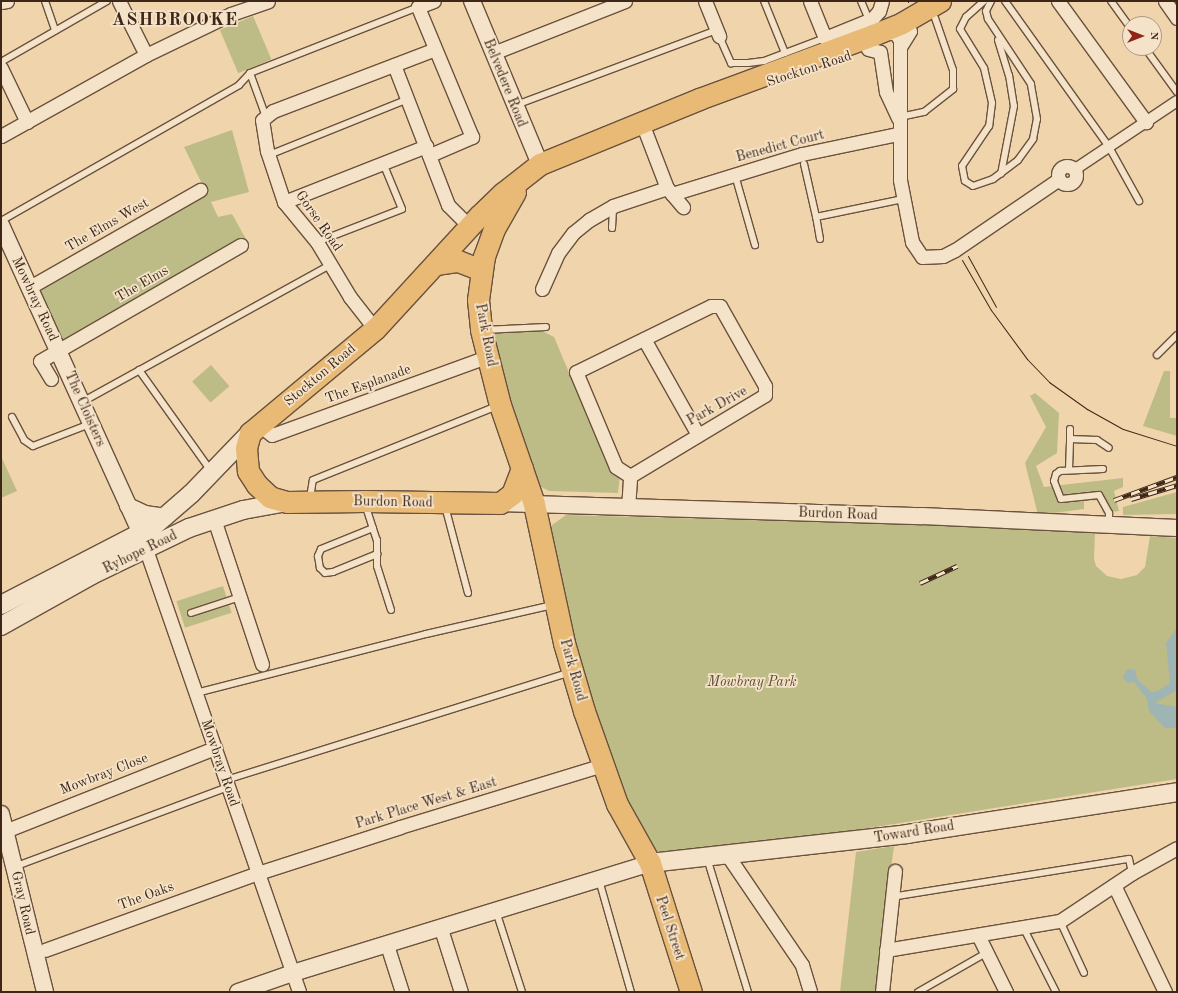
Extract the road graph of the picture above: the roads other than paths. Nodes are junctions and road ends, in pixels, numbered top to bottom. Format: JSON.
{"nodes":[{"id":1,"x":7,"y":1,"type":"edge"},
{"id":2,"x":45,"y":1,"type":"edge"},
{"id":3,"x":107,"y":1,"type":"edge"},
{"id":4,"x":119,"y":1,"type":"edge"},
{"id":5,"x":268,"y":1,"type":"edge"},
{"id":6,"x":434,"y":1,"type":"edge"},
{"id":7,"x":472,"y":1,"type":"edge"},
{"id":8,"x":625,"y":1,"type":"edge"},
{"id":9,"x":705,"y":1,"type":"edge"},
{"id":10,"x":764,"y":1,"type":"edge"},
{"id":11,"x":810,"y":1,"type":"edge"},
{"id":12,"x":861,"y":1,"type":"edge"},
{"id":13,"x":882,"y":1,"type":"edge"},
{"id":14,"x":956,"y":1,"type":"edge"},
{"id":15,"x":984,"y":1,"type":"edge"},
{"id":16,"x":991,"y":1,"type":"edge"},
{"id":17,"x":1005,"y":1,"type":"edge"},
{"id":18,"x":1058,"y":1,"type":"edge"},
{"id":19,"x":1111,"y":1,"type":"edge"},
{"id":20,"x":1165,"y":1,"type":"edge"},
{"id":21,"x":1,"y":2,"type":"edge"},
{"id":22,"x":418,"y":7,"type":"junction"},
{"id":23,"x":236,"y":9,"type":"edge"},
{"id":24,"x":937,"y":9,"type":"edge"},
{"id":25,"x":1122,"y":16,"type":"edge"},
{"id":26,"x":1177,"y":18,"type":"edge"},
{"id":27,"x":55,"y":30,"type":"junction"},
{"id":28,"x":718,"y":33,"type":"junction"},
{"id":29,"x":890,"y":35,"type":"junction"},
{"id":30,"x":997,"y":36,"type":"junction"},
{"id":31,"x":825,"y":38,"type":"junction"},
{"id":32,"x":435,"y":49,"type":"junction"},
{"id":33,"x":493,"y":53,"type":"junction"},
{"id":34,"x":785,"y":53,"type":"junction"},
{"id":35,"x":146,"y":55,"type":"junction"},
{"id":36,"x":1151,"y":56,"type":"edge"},
{"id":37,"x":1,"y":62,"type":"edge"},
{"id":38,"x":394,"y":65,"type":"junction"},
{"id":39,"x":1,"y":68,"type":"edge"},
{"id":40,"x":250,"y":73,"type":"junction"},
{"id":41,"x":1177,"y":92,"type":"edge"},
{"id":42,"x":408,"y":100,"type":"junction"},
{"id":43,"x":1177,"y":101,"type":"edge"},
{"id":44,"x":515,"y":106,"type":"junction"},
{"id":45,"x":897,"y":107,"type":"junction"},
{"id":46,"x":264,"y":118,"type":"junction"},
{"id":47,"x":648,"y":121,"type":"junction"},
{"id":48,"x":27,"y":122,"type":"junction"},
{"id":49,"x":1146,"y":122,"type":"junction"},
{"id":50,"x":898,"y":134,"type":"junction"},
{"id":51,"x":1,"y":136,"type":"edge"},
{"id":52,"x":1109,"y":147,"type":"junction"},
{"id":53,"x":428,"y":150,"type":"junction"},
{"id":54,"x":269,"y":155,"type":"junction"},
{"id":55,"x":383,"y":163,"type":"junction"},
{"id":56,"x":804,"y":164,"type":"dead end"},
{"id":57,"x":533,"y":169,"type":"junction"},
{"id":58,"x":1074,"y":170,"type":"joint"},
{"id":59,"x":1001,"y":174,"type":"junction"},
{"id":60,"x":734,"y":175,"type":"junction"},
{"id":61,"x":200,"y":190,"type":"dead end"},
{"id":62,"x":670,"y":191,"type":"junction"},
{"id":63,"x":903,"y":199,"type":"junction"},
{"id":64,"x":1139,"y":201,"type":"dead end"},
{"id":65,"x":284,"y":202,"type":"junction"},
{"id":66,"x":613,"y":206,"type":"junction"},
{"id":67,"x":683,"y":207,"type":"dead end"},
{"id":68,"x":816,"y":218,"type":"junction"},
{"id":69,"x":1,"y":221,"type":"edge"},
{"id":70,"x":1,"y":225,"type":"edge"},
{"id":71,"x":470,"y":227,"type":"junction"},
{"id":72,"x":612,"y":228,"type":"dead end"},
{"id":73,"x":820,"y":239,"type":"dead end"},
{"id":74,"x":317,"y":242,"type":"junction"},
{"id":75,"x":241,"y":245,"type":"dead end"},
{"id":76,"x":755,"y":245,"type":"dead end"},
{"id":77,"x":6,"y":246,"type":"edge"},
{"id":78,"x":436,"y":264,"type":"junction"},
{"id":79,"x":330,"y":265,"type":"junction"},
{"id":80,"x":481,"y":270,"type":"junction"},
{"id":81,"x":30,"y":287,"type":"junction"},
{"id":82,"x":542,"y":289,"type":"dead end"},
{"id":83,"x":546,"y":327,"type":"dead end"},
{"id":84,"x":375,"y":329,"type":"junction"},
{"id":85,"x":482,"y":330,"type":"junction"},
{"id":86,"x":1177,"y":335,"type":"edge"},
{"id":87,"x":644,"y":339,"type":"junction"},
{"id":88,"x":59,"y":351,"type":"junction"},
{"id":89,"x":1157,"y":355,"type":"dead end"},
{"id":90,"x":489,"y":356,"type":"junction"},
{"id":91,"x":139,"y":370,"type":"junction"},
{"id":92,"x":51,"y":379,"type":"dead end"},
{"id":93,"x":82,"y":402,"type":"junction"},
{"id":94,"x":500,"y":405,"type":"junction"},
{"id":95,"x":12,"y":417,"type":"dead end"},
{"id":96,"x":91,"y":423,"type":"junction"},
{"id":97,"x":255,"y":429,"type":"junction"},
{"id":98,"x":1070,"y":429,"type":"dead end"},
{"id":99,"x":698,"y":435,"type":"junction"},
{"id":100,"x":1070,"y":439,"type":"junction"},
{"id":101,"x":1110,"y":448,"type":"dead end"},
{"id":102,"x":522,"y":468,"type":"junction"},
{"id":103,"x":1103,"y":469,"type":"dead end"},
{"id":104,"x":1069,"y":470,"type":"junction"},
{"id":105,"x":630,"y":476,"type":"junction"},
{"id":106,"x":207,"y":477,"type":"junction"},
{"id":107,"x":506,"y":499,"type":"junction"},
{"id":108,"x":364,"y":501,"type":"junction"},
{"id":109,"x":287,"y":502,"type":"junction"},
{"id":110,"x":310,"y":502,"type":"junction"},
{"id":111,"x":444,"y":503,"type":"junction"},
{"id":112,"x":534,"y":504,"type":"junction"},
{"id":113,"x":128,"y":506,"type":"junction"},
{"id":114,"x":562,"y":506,"type":"junction"},
{"id":115,"x":628,"y":508,"type":"junction"},
{"id":116,"x":166,"y":516,"type":"junction"},
{"id":117,"x":214,"y":519,"type":"junction"},
{"id":118,"x":1109,"y":525,"type":"junction"},
{"id":119,"x":373,"y":528,"type":"junction"},
{"id":120,"x":1177,"y":528,"type":"edge"},
{"id":121,"x":540,"y":536,"type":"junction"},
{"id":122,"x":144,"y":542,"type":"junction"},
{"id":123,"x":377,"y":554,"type":"junction"},
{"id":124,"x":468,"y":593,"type":"dead end"},
{"id":125,"x":240,"y":597,"type":"junction"},
{"id":126,"x":555,"y":604,"type":"junction"},
{"id":127,"x":1,"y":605,"type":"edge"},
{"id":128,"x":391,"y":610,"type":"dead end"},
{"id":129,"x":191,"y":613,"type":"dead end"},
{"id":130,"x":1,"y":626,"type":"edge"},
{"id":131,"x":262,"y":664,"type":"dead end"},
{"id":132,"x":572,"y":671,"type":"junction"},
{"id":133,"x":196,"y":693,"type":"junction"},
{"id":134,"x":215,"y":748,"type":"junction"},
{"id":135,"x":603,"y":765,"type":"junction"},
{"id":136,"x":227,"y":784,"type":"junction"},
{"id":137,"x":1177,"y":792,"type":"edge"},
{"id":138,"x":1,"y":814,"type":"edge"},
{"id":139,"x":4,"y":834,"type":"edge"},
{"id":140,"x":1177,"y":848,"type":"edge"},
{"id":141,"x":728,"y":856,"type":"junction"},
{"id":142,"x":707,"y":858,"type":"junction"},
{"id":143,"x":650,"y":863,"type":"junction"},
{"id":144,"x":14,"y":867,"type":"junction"},
{"id":145,"x":895,"y":871,"type":"dead end"},
{"id":146,"x":258,"y":873,"type":"junction"},
{"id":147,"x":1132,"y":873,"type":"junction"},
{"id":148,"x":599,"y":880,"type":"junction"},
{"id":149,"x":1114,"y":885,"type":"junction"},
{"id":150,"x":891,"y":897,"type":"junction"},
{"id":151,"x":496,"y":912,"type":"junction"},
{"id":152,"x":1060,"y":921,"type":"junction"},
{"id":153,"x":1023,"y":927,"type":"junction"},
{"id":154,"x":441,"y":929,"type":"junction"},
{"id":155,"x":978,"y":935,"type":"junction"},
{"id":156,"x":387,"y":945,"type":"junction"},
{"id":157,"x":45,"y":950,"type":"dead end"},
{"id":158,"x":886,"y":950,"type":"junction"},
{"id":159,"x":986,"y":953,"type":"junction"},
{"id":160,"x":292,"y":973,"type":"junction"},
{"id":161,"x":1084,"y":973,"type":"dead end"},
{"id":162,"x":44,"y":992,"type":"edge"},
{"id":163,"x":238,"y":992,"type":"edge"},
{"id":164,"x":299,"y":992,"type":"edge"},
{"id":165,"x":402,"y":992,"type":"edge"},
{"id":166,"x":461,"y":992,"type":"edge"},
{"id":167,"x":522,"y":992,"type":"edge"},
{"id":168,"x":631,"y":992,"type":"edge"},
{"id":169,"x":691,"y":992,"type":"edge"},
{"id":170,"x":748,"y":992,"type":"edge"},
{"id":171,"x":810,"y":992,"type":"edge"},
{"id":172,"x":882,"y":992,"type":"edge"},
{"id":173,"x":918,"y":992,"type":"edge"},
{"id":174,"x":1006,"y":992,"type":"edge"},
{"id":175,"x":1056,"y":992,"type":"edge"},
{"id":176,"x":1164,"y":992,"type":"edge"}],
"edges":[{"from":1,"to":21,"type":"street"},
{"from":2,"to":27,"type":"lane"},
{"from":3,"to":27,"type":"lane"},
{"from":4,"to":35,"type":"street"},
{"from":5,"to":23,"type":"street"},
{"from":6,"to":22,"type":"street"},
{"from":7,"to":33,"type":"street","name":"Belvedere Road"},
{"from":8,"to":33,"type":"street"},
{"from":9,"to":28,"type":"street"},
{"from":10,"to":34,"type":"lane"},
{"from":11,"to":31,"type":"street"},
{"from":12,"to":29,"type":"lane"},
{"from":13,"to":29,"type":"street"},
{"from":14,"to":24,"type":"highway","name":"Stockton Road"},
{"from":15,"to":59,"type":"lane"},
{"from":16,"to":30,"type":"lane"},
{"from":17,"to":52,"type":"lane"},
{"from":18,"to":49,"type":"street"},
{"from":19,"to":25,"type":"lane"},
{"from":20,"to":26,"type":"street"},
{"from":22,"to":32,"type":"street"},
{"from":22,"to":40,"type":"lane"},
{"from":23,"to":35,"type":"street"},
{"from":24,"to":29,"type":"highway","name":"Stockton Road"},
{"from":24,"to":45,"type":"lane"},
{"from":27,"to":37,"type":"lane"},
{"from":28,"to":34,"type":"lane"},
{"from":28,"to":44,"type":"lane"},
{"from":29,"to":31,"type":"street"},
{"from":29,"to":45,"type":"street"},
{"from":29,"to":45,"type":"street"},
{"from":29,"to":47,"type":"highway","name":"Stockton Road"},
{"from":30,"to":59,"type":"lane"},
{"from":30,"to":59,"type":"lane"},
{"from":31,"to":34,"type":"lane"},
{"from":32,"to":38,"type":"street"},
{"from":32,"to":53,"type":"street"},
{"from":33,"to":44,"type":"street","name":"Belvedere Road"},
{"from":35,"to":48,"type":"street"},
{"from":36,"to":41,"type":"lane"},
{"from":38,"to":42,"type":"street"},
{"from":38,"to":46,"type":"street"},
{"from":39,"to":48,"type":"street"},
{"from":40,"to":46,"type":"lane"},
{"from":40,"to":69,"type":"lane"},
{"from":42,"to":53,"type":"street"},
{"from":42,"to":54,"type":"lane"},
{"from":43,"to":49,"type":"street"},
{"from":44,"to":57,"type":"street","name":"Belvedere Road"},
{"from":45,"to":50,"type":"street"},
{"from":46,"to":54,"type":"street","name":"Gorse Road"},
{"from":47,"to":57,"type":"highway","name":"Stockton Road"},
{"from":47,"to":62,"type":"street"},
{"from":48,"to":51,"type":"street"},
{"from":49,"to":52,"type":"street"},
{"from":50,"to":60,"type":"street","name":"Benedict Court"},
{"from":50,"to":63,"type":"street"},
{"from":52,"to":58,"type":"street"},
{"from":52,"to":64,"type":"lane"},
{"from":53,"to":55,"type":"street"},
{"from":53,"to":71,"type":"street"},
{"from":54,"to":65,"type":"street","name":"Gorse Road"},
{"from":55,"to":65,"type":"street"},
{"from":55,"to":74,"type":"lane"},
{"from":56,"to":68,"type":"lane"},
{"from":57,"to":71,"type":"highway","name":"Stockton Road"},
{"from":57,"to":80,"type":"highway","name":"Park Road"},
{"from":58,"to":63,"type":"street"},
{"from":60,"to":62,"type":"street","name":"Benedict Court"},
{"from":60,"to":76,"type":"lane"},
{"from":61,"to":81,"type":"street","name":"The Elms West"},
{"from":62,"to":66,"type":"street","name":"Benedict Court"},
{"from":62,"to":67,"type":"street"},
{"from":63,"to":68,"type":"lane"},
{"from":65,"to":74,"type":"street","name":"Gorse Road"},
{"from":66,"to":72,"type":"lane"},
{"from":66,"to":82,"type":"street","name":"Benedict Court"},
{"from":68,"to":73,"type":"lane"},
{"from":70,"to":77,"type":"street","name":"Mowbray Road"},
{"from":71,"to":78,"type":"highway","name":"Stockton Road"},
{"from":74,"to":79,"type":"street","name":"Gorse Road"},
{"from":75,"to":88,"type":"street","name":"The Elms"},
{"from":77,"to":81,"type":"street","name":"Mowbray Road"},
{"from":78,"to":80,"type":"highway"},
{"from":78,"to":84,"type":"highway","name":"Stockton Road"},
{"from":79,"to":84,"type":"street","name":"Gorse Road"},
{"from":79,"to":91,"type":"lane"},
{"from":80,"to":85,"type":"highway","name":"Park Road"},
{"from":81,"to":88,"type":"street","name":"Mowbray Road"},
{"from":83,"to":85,"type":"lane"},
{"from":84,"to":97,"type":"highway","name":"Stockton Road"},
{"from":85,"to":90,"type":"highway","name":"Park Road"},
{"from":86,"to":89,"type":"lane"},
{"from":87,"to":99,"type":"street"},
{"from":87,"to":99,"type":"street","name":"Park Drive"},
{"from":87,"to":105,"type":"street"},
{"from":88,"to":92,"type":"street","name":"The Cloisters"},
{"from":88,"to":93,"type":"street","name":"The Cloisters"},
{"from":90,"to":94,"type":"highway","name":"Park Road"},
{"from":90,"to":97,"type":"street","name":"The Esplanade"},
{"from":91,"to":93,"type":"lane"},
{"from":91,"to":106,"type":"lane"},
{"from":93,"to":96,"type":"street","name":"The Cloisters"},
{"from":94,"to":102,"type":"highway","name":"Park Road"},
{"from":94,"to":110,"type":"lane"},
{"from":95,"to":96,"type":"lane"},
{"from":96,"to":113,"type":"street","name":"The Cloisters"},
{"from":97,"to":106,"type":"main road","name":"Stockton Road"},
{"from":97,"to":109,"type":"highway"},
{"from":98,"to":100,"type":"lane"},
{"from":99,"to":105,"type":"street","name":"Park Drive"},
{"from":100,"to":101,"type":"lane"},
{"from":100,"to":104,"type":"lane"},
{"from":102,"to":107,"type":"highway"},
{"from":102,"to":112,"type":"highway","name":"Park Road"},
{"from":102,"to":114,"type":"street","name":"Park Road"},
{"from":103,"to":104,"type":"lane"},
{"from":104,"to":118,"type":"lane"},
{"from":105,"to":115,"type":"street"},
{"from":106,"to":116,"type":"main road","name":"Ryhope Road"},
{"from":107,"to":111,"type":"highway","name":"Burdon Road"},
{"from":107,"to":112,"type":"street","name":"Burdon Road"},
{"from":107,"to":121,"type":"highway"},
{"from":108,"to":110,"type":"highway","name":"Burdon Road"},
{"from":108,"to":111,"type":"highway","name":"Burdon Road"},
{"from":108,"to":119,"type":"lane"},
{"from":109,"to":110,"type":"highway","name":"Burdon Road"},
{"from":109,"to":117,"type":"main road","name":"Ryhope Road"},
{"from":111,"to":124,"type":"lane"},
{"from":112,"to":114,"type":"street","name":"Burdon Road"},
{"from":112,"to":121,"type":"highway","name":"Park Road"},
{"from":113,"to":116,"type":"street"},
{"from":113,"to":122,"type":"street","name":"The Cloisters"},
{"from":114,"to":115,"type":"street","name":"Burdon Road"},
{"from":115,"to":118,"type":"street","name":"Burdon Road"},
{"from":116,"to":122,"type":"main road","name":"Ryhope Road"},
{"from":117,"to":122,"type":"main road","name":"Ryhope Road"},
{"from":117,"to":125,"type":"street"},
{"from":118,"to":120,"type":"street","name":"Burdon Road"},
{"from":119,"to":123,"type":"lane"},
{"from":119,"to":123,"type":"lane"},
{"from":121,"to":126,"type":"highway","name":"Park Road"},
{"from":122,"to":127,"type":"main road","name":"Ryhope Road"},
{"from":122,"to":130,"type":"main road","name":"Ryhope Road"},
{"from":122,"to":133,"type":"street","name":"Mowbray Road"},
{"from":123,"to":128,"type":"lane"},
{"from":125,"to":129,"type":"lane"},
{"from":125,"to":131,"type":"street"},
{"from":126,"to":132,"type":"highway","name":"Park Road"},
{"from":126,"to":133,"type":"lane"},
{"from":132,"to":135,"type":"highway","name":"Park Road"},
{"from":132,"to":136,"type":"lane"},
{"from":133,"to":134,"type":"street","name":"Mowbray Road"},
{"from":134,"to":136,"type":"street","name":"Mowbray Road"},
{"from":134,"to":139,"type":"street","name":"Mowbray Close"},
{"from":135,"to":143,"type":"highway","name":"Park Road"},
{"from":135,"to":146,"type":"street","name":"Park Place West & East"},
{"from":136,"to":144,"type":"lane"},
{"from":136,"to":146,"type":"street","name":"Mowbray Road"},
{"from":137,"to":141,"type":"main road","name":"Toward Road"},
{"from":138,"to":139,"type":"street","name":"Gray Road"},
{"from":139,"to":144,"type":"street","name":"Gray Road"},
{"from":140,"to":147,"type":"street"},
{"from":141,"to":142,"type":"main road","name":"Toward Road"},
{"from":141,"to":171,"type":"street"},
{"from":142,"to":143,"type":"main road","name":"Toward Road"},
{"from":142,"to":170,"type":"lane"},
{"from":143,"to":148,"type":"street"},
{"from":143,"to":169,"type":"highway","name":"Peel Street"},
{"from":144,"to":162,"type":"street","name":"Gray Road"},
{"from":145,"to":150,"type":"street"},
{"from":146,"to":157,"type":"street","name":"The Oaks"},
{"from":146,"to":160,"type":"street","name":"Mowbray Road"},
{"from":147,"to":149,"type":"street"},
{"from":147,"to":150,"type":"lane"},
{"from":148,"to":151,"type":"street"},
{"from":148,"to":168,"type":"lane"},
{"from":149,"to":152,"type":"street"},
{"from":149,"to":176,"type":"street"},
{"from":150,"to":158,"type":"street"},
{"from":151,"to":154,"type":"street"},
{"from":151,"to":167,"type":"lane"},
{"from":152,"to":153,"type":"street"},
{"from":152,"to":161,"type":"lane"},
{"from":153,"to":155,"type":"street"},
{"from":153,"to":175,"type":"lane"},
{"from":154,"to":156,"type":"street"},
{"from":154,"to":166,"type":"street"},
{"from":155,"to":158,"type":"street"},
{"from":155,"to":159,"type":"street"},
{"from":156,"to":160,"type":"street"},
{"from":156,"to":165,"type":"street"},
{"from":158,"to":172,"type":"street"},
{"from":159,"to":173,"type":"lane"},
{"from":159,"to":174,"type":"street"},
{"from":160,"to":163,"type":"street"},
{"from":160,"to":164,"type":"street","name":"Mowbray Road"}]}
